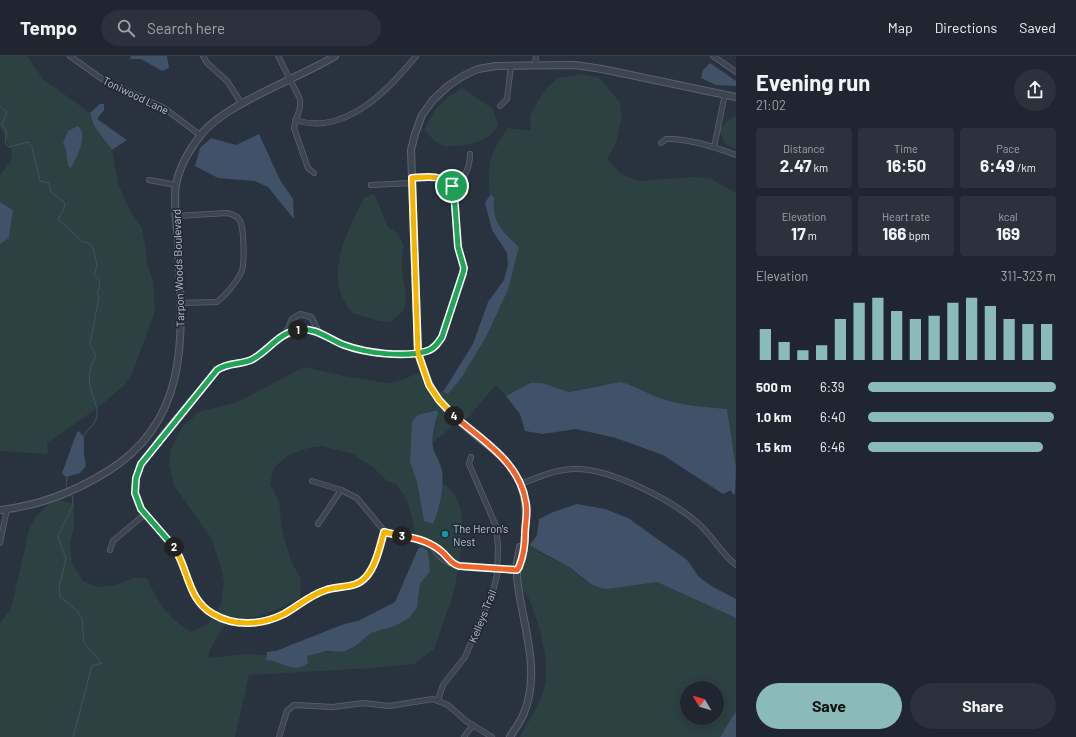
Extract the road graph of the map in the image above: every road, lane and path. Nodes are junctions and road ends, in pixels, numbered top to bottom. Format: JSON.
{"nodes":[{"id":1,"x":70,"y":56,"type":"edge"},
{"id":2,"x":203,"y":56,"type":"edge"},
{"id":3,"x":278,"y":56,"type":"edge"},
{"id":4,"x":335,"y":56,"type":"edge"},
{"id":5,"x":416,"y":56,"type":"edge"},
{"id":6,"x":536,"y":56,"type":"edge"},
{"id":7,"x":713,"y":56,"type":"edge"},
{"id":8,"x":536,"y":65,"type":"junction"},
{"id":9,"x":511,"y":66,"type":"junction"},
{"id":10,"x":736,"y":72,"type":"edge"},
{"id":11,"x":291,"y":80,"type":"junction"},
{"id":12,"x":725,"y":94,"type":"junction"},
{"id":13,"x":736,"y":96,"type":"edge"},
{"id":14,"x":242,"y":104,"type":"junction"},
{"id":15,"x":500,"y":106,"type":"dead end"},
{"id":16,"x":295,"y":120,"type":"junction"},
{"id":17,"x":200,"y":135,"type":"junction"},
{"id":18,"x":661,"y":143,"type":"dead end"},
{"id":19,"x":714,"y":147,"type":"junction"},
{"id":20,"x":470,"y":154,"type":"dead end"},
{"id":21,"x":736,"y":155,"type":"edge"},
{"id":22,"x":314,"y":173,"type":"dead end"},
{"id":23,"x":149,"y":180,"type":"dead end"},
{"id":24,"x":412,"y":180,"type":"junction"},
{"id":25,"x":176,"y":185,"type":"junction"},
{"id":26,"x":371,"y":185,"type":"dead end"},
{"id":27,"x":452,"y":186,"type":"junction"},
{"id":28,"x":176,"y":216,"type":"junction"},
{"id":29,"x":181,"y":303,"type":"junction"},
{"id":30,"x":319,"y":332,"type":"junction"},
{"id":31,"x":286,"y":333,"type":"junction"},
{"id":32,"x":418,"y":353,"type":"junction"},
{"id":33,"x":471,"y":457,"type":"dead end"},
{"id":34,"x":312,"y":481,"type":"dead end"},
{"id":35,"x":521,"y":484,"type":"junction"},
{"id":36,"x":341,"y":490,"type":"junction"},
{"id":37,"x":3,"y":510,"type":"edge"},
{"id":38,"x":145,"y":514,"type":"junction"},
{"id":39,"x":318,"y":524,"type":"dead end"},
{"id":40,"x":384,"y":532,"type":"junction"},
{"id":41,"x":0,"y":544,"type":"edge"},
{"id":42,"x":110,"y":550,"type":"dead end"},
{"id":43,"x":736,"y":565,"type":"edge"},
{"id":44,"x":498,"y":569,"type":"junction"},
{"id":45,"x":517,"y":570,"type":"junction"},
{"id":46,"x":438,"y":700,"type":"junction"},
{"id":47,"x":473,"y":725,"type":"junction"},
{"id":48,"x":279,"y":737,"type":"edge"},
{"id":49,"x":464,"y":737,"type":"edge"},
{"id":50,"x":492,"y":737,"type":"edge"},
{"id":51,"x":510,"y":737,"type":"edge"}],
"edges":[{"from":1,"to":17,"type":"street","name":"Toniwood Lane"},
{"from":2,"to":14,"type":"street"},
{"from":3,"to":11,"type":"street"},
{"from":4,"to":11,"type":"street","name":"Tarpon Woods Boulevard"},
{"from":5,"to":16,"type":"street"},
{"from":6,"to":8,"type":"street"},
{"from":7,"to":10,"type":"street"},
{"from":8,"to":9,"type":"street"},
{"from":8,"to":12,"type":"street"},
{"from":9,"to":15,"type":"street"},
{"from":9,"to":24,"type":"street"},
{"from":11,"to":14,"type":"street","name":"Tarpon Woods Boulevard"},
{"from":11,"to":16,"type":"street"},
{"from":12,"to":13,"type":"street"},
{"from":12,"to":19,"type":"street"},
{"from":14,"to":17,"type":"street","name":"Tarpon Woods Boulevard"},
{"from":16,"to":22,"type":"street"},
{"from":17,"to":25,"type":"street","name":"Tarpon Woods Boulevard"},
{"from":18,"to":19,"type":"street"},
{"from":19,"to":21,"type":"street"},
{"from":20,"to":27,"type":"street"},
{"from":23,"to":25,"type":"street"},
{"from":24,"to":26,"type":"street"},
{"from":24,"to":27,"type":"street"},
{"from":24,"to":32,"type":"street"},
{"from":25,"to":28,"type":"street","name":"Tarpon Woods Boulevard"},
{"from":27,"to":32,"type":"street"},
{"from":28,"to":29,"type":"street","name":"Tarpon Woods Boulevard"},
{"from":28,"to":29,"type":"street"},
{"from":29,"to":37,"type":"street","name":"Tarpon Woods Boulevard"},
{"from":30,"to":31,"type":"street"},
{"from":30,"to":31,"type":"street"},
{"from":30,"to":32,"type":"street"},
{"from":31,"to":38,"type":"street"},
{"from":32,"to":35,"type":"street"},
{"from":33,"to":44,"type":"street","name":"Kelleys Trail"},
{"from":34,"to":36,"type":"street"},
{"from":35,"to":43,"type":"street"},
{"from":35,"to":45,"type":"street"},
{"from":36,"to":39,"type":"street"},
{"from":36,"to":40,"type":"street"},
{"from":37,"to":41,"type":"street"},
{"from":38,"to":40,"type":"street"},
{"from":38,"to":42,"type":"street"},
{"from":40,"to":44,"type":"street"},
{"from":44,"to":45,"type":"street"},
{"from":44,"to":46,"type":"street","name":"Kelleys Trail"},
{"from":45,"to":51,"type":"street"},
{"from":46,"to":47,"type":"street"},
{"from":46,"to":48,"type":"street"},
{"from":47,"to":49,"type":"street"},
{"from":47,"to":50,"type":"street"}]}
